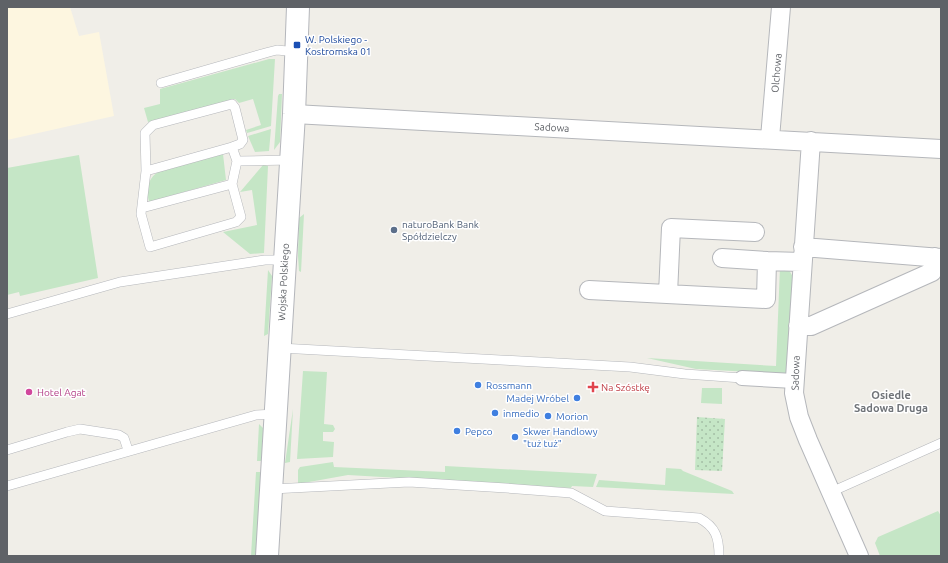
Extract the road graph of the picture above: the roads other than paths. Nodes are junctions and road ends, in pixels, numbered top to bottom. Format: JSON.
{"nodes":[{"id":1,"x":298,"y":7,"type":"edge"},
{"id":2,"x":781,"y":7,"type":"edge"},
{"id":3,"x":296,"y":52,"type":"junction"},
{"id":4,"x":161,"y":83,"type":"dead end"},
{"id":5,"x":294,"y":114,"type":"junction"},
{"id":6,"x":770,"y":138,"type":"junction"},
{"id":7,"x":811,"y":141,"type":"junction"},
{"id":8,"x":232,"y":147,"type":"junction"},
{"id":9,"x":941,"y":149,"type":"edge"},
{"id":10,"x":291,"y":160,"type":"junction"},
{"id":11,"x":237,"y":161,"type":"junction"},
{"id":12,"x":146,"y":171,"type":"junction"},
{"id":13,"x":232,"y":184,"type":"junction"},
{"id":14,"x":142,"y":208,"type":"junction"},
{"id":15,"x":755,"y":232,"type":"dead end"},
{"id":16,"x":802,"y":254,"type":"junction"},
{"id":17,"x":938,"y":257,"type":"edge"},
{"id":18,"x":722,"y":258,"type":"dead end"},
{"id":19,"x":284,"y":260,"type":"junction"},
{"id":20,"x":767,"y":260,"type":"junction"},
{"id":21,"x":589,"y":290,"type":"dead end"},
{"id":22,"x":668,"y":294,"type":"junction"},
{"id":23,"x":7,"y":314,"type":"edge"},
{"id":24,"x":798,"y":326,"type":"junction"},
{"id":25,"x":280,"y":348,"type":"junction"},
{"id":26,"x":742,"y":378,"type":"joint"},
{"id":27,"x":794,"y":381,"type":"junction"},
{"id":28,"x":276,"y":414,"type":"junction"},
{"id":29,"x":941,"y":443,"type":"edge"},
{"id":30,"x":7,"y":450,"type":"edge"},
{"id":31,"x":128,"y":450,"type":"junction"},
{"id":32,"x":7,"y":486,"type":"edge"},
{"id":33,"x":272,"y":489,"type":"junction"},
{"id":34,"x":831,"y":492,"type":"junction"},
{"id":35,"x":268,"y":556,"type":"edge"},
{"id":36,"x":719,"y":556,"type":"edge"},
{"id":37,"x":859,"y":556,"type":"edge"}],
"edges":[{"from":1,"to":3,"type":"main road","name":"Wojska Polskiego"},
{"from":2,"to":6,"type":"street","name":"Olchowa"},
{"from":3,"to":4,"type":"lane"},
{"from":3,"to":5,"type":"main road","name":"Wojska Polskiego"},
{"from":5,"to":6,"type":"street","name":"Sadowa"},
{"from":5,"to":10,"type":"main road","name":"Wojska Polskiego"},
{"from":6,"to":7,"type":"street","name":"Sadowa"},
{"from":7,"to":9,"type":"street","name":"Sadowa"},
{"from":7,"to":16,"type":"street","name":"Sadowa"},
{"from":8,"to":11,"type":"lane"},
{"from":8,"to":12,"type":"lane"},
{"from":8,"to":12,"type":"lane"},
{"from":10,"to":11,"type":"lane"},
{"from":10,"to":19,"type":"main road","name":"Wojska Polskiego"},
{"from":11,"to":13,"type":"lane"},
{"from":12,"to":14,"type":"lane"},
{"from":13,"to":14,"type":"lane"},
{"from":13,"to":14,"type":"lane"},
{"from":15,"to":22,"type":"street"},
{"from":16,"to":17,"type":"street"},
{"from":16,"to":20,"type":"street"},
{"from":16,"to":24,"type":"street","name":"Sadowa"},
{"from":17,"to":24,"type":"street"},
{"from":18,"to":20,"type":"street"},
{"from":19,"to":23,"type":"lane"},
{"from":19,"to":25,"type":"main road","name":"Wojska Polskiego"},
{"from":20,"to":22,"type":"street"},
{"from":21,"to":22,"type":"street"},
{"from":24,"to":27,"type":"street","name":"Sadowa"},
{"from":25,"to":26,"type":"lane"},
{"from":25,"to":28,"type":"main road","name":"Wojska Polskiego"},
{"from":26,"to":27,"type":"street"},
{"from":27,"to":34,"type":"street","name":"Sadowa"},
{"from":28,"to":31,"type":"lane"},
{"from":28,"to":33,"type":"main road","name":"Wojska Polskiego"},
{"from":29,"to":34,"type":"lane"},
{"from":30,"to":31,"type":"lane"},
{"from":31,"to":32,"type":"lane"},
{"from":33,"to":35,"type":"main road","name":"Wojska Polskiego"},
{"from":33,"to":36,"type":"lane"},
{"from":34,"to":37,"type":"street","name":"Sadowa"}]}
